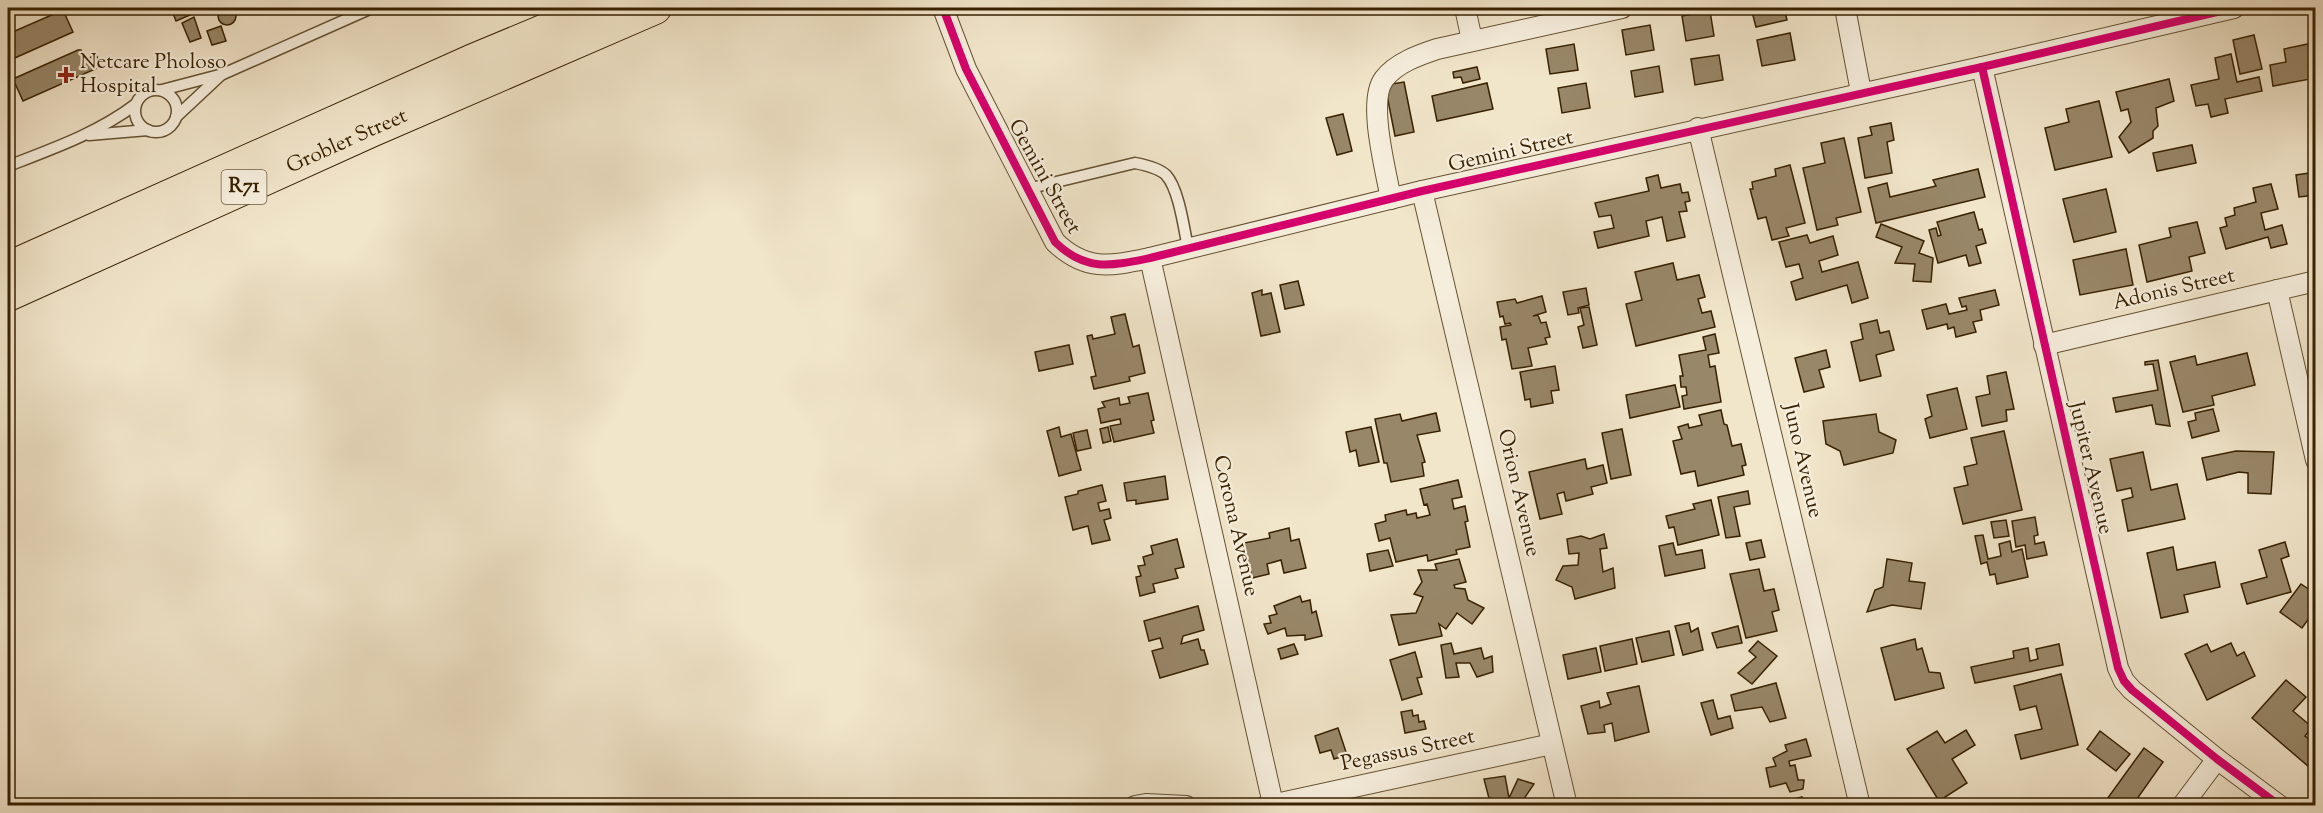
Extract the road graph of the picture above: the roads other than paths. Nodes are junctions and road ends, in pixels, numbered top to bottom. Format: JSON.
{"nodes":[{"id":1,"x":372,"y":8,"type":"edge"},
{"id":2,"x":598,"y":8,"type":"edge"},
{"id":3,"x":655,"y":8,"type":"edge"},
{"id":4,"x":943,"y":8,"type":"edge"},
{"id":5,"x":1465,"y":8,"type":"edge"},
{"id":6,"x":1622,"y":8,"type":"edge"},
{"id":7,"x":1845,"y":8,"type":"edge"},
{"id":8,"x":2234,"y":8,"type":"edge"},
{"id":9,"x":1472,"y":39,"type":"junction"},
{"id":10,"x":1982,"y":67,"type":"junction"},
{"id":11,"x":223,"y":74,"type":"junction"},
{"id":12,"x":162,"y":90,"type":"junction"},
{"id":13,"x":1861,"y":92,"type":"junction"},
{"id":14,"x":136,"y":104,"type":"junction"},
{"id":15,"x":176,"y":117,"type":"junction"},
{"id":16,"x":1698,"y":128,"type":"junction"},
{"id":17,"x":148,"y":130,"type":"junction"},
{"id":18,"x":86,"y":135,"type":"junction"},
{"id":19,"x":8,"y":166,"type":"edge"},
{"id":20,"x":1027,"y":189,"type":"junction"},
{"id":21,"x":1422,"y":191,"type":"junction"},
{"id":22,"x":1391,"y":199,"type":"junction"},
{"id":23,"x":1188,"y":248,"type":"junction"},
{"id":24,"x":1150,"y":258,"type":"junction"},
{"id":25,"x":8,"y":268,"type":"edge"},
{"id":26,"x":2316,"y":281,"type":"edge"},
{"id":27,"x":2277,"y":290,"type":"junction"},
{"id":28,"x":8,"y":295,"type":"edge"},
{"id":29,"x":2044,"y":345,"type":"junction"},
{"id":30,"x":2316,"y":460,"type":"edge"},
{"id":31,"x":1552,"y":744,"type":"junction"},
{"id":32,"x":2217,"y":759,"type":"junction"},
{"id":33,"x":1270,"y":805,"type":"edge"},
{"id":34,"x":1135,"y":806,"type":"edge"},
{"id":35,"x":1186,"y":806,"type":"edge"},
{"id":36,"x":1567,"y":806,"type":"edge"},
{"id":37,"x":1860,"y":806,"type":"edge"},
{"id":38,"x":2182,"y":806,"type":"edge"},
{"id":39,"x":2280,"y":806,"type":"edge"}],
"edges":[{"from":1,"to":11,"type":"lane"},
{"from":2,"to":25,"type":"main road","name":"Grobler Street","number":"R71"},
{"from":3,"to":28,"type":"main road","name":"Grobler Street","number":"R71"},
{"from":4,"to":20,"type":"street","name":"Gemini Street"},
{"from":5,"to":9,"type":"street"},
{"from":6,"to":9,"type":"street"},
{"from":7,"to":13,"type":"street"},
{"from":8,"to":10,"type":"street","name":"Gemini Street"},
{"from":9,"to":22,"type":"street"},
{"from":10,"to":13,"type":"street","name":"Gemini Street"},
{"from":10,"to":29,"type":"street","name":"Jupiter Avenue"},
{"from":11,"to":12,"type":"lane"},
{"from":11,"to":15,"type":"lane"},
{"from":12,"to":14,"type":"lane"},
{"from":12,"to":15,"type":"lane"},
{"from":13,"to":16,"type":"street","name":"Gemini Street"},
{"from":14,"to":17,"type":"lane"},
{"from":14,"to":18,"type":"lane"},
{"from":15,"to":17,"type":"lane"},
{"from":16,"to":21,"type":"street","name":"Gemini Street"},
{"from":16,"to":37,"type":"street","name":"Juno Avenue"},
{"from":17,"to":18,"type":"lane"},
{"from":18,"to":19,"type":"lane"},
{"from":20,"to":23,"type":"lane"},
{"from":20,"to":24,"type":"street","name":"Gemini Street"},
{"from":21,"to":22,"type":"street","name":"Gemini Street"},
{"from":21,"to":31,"type":"street","name":"Orion Avenue"},
{"from":22,"to":23,"type":"street","name":"Gemini Street"},
{"from":23,"to":24,"type":"street","name":"Gemini Street"},
{"from":24,"to":33,"type":"street","name":"Corona Avenue"},
{"from":26,"to":27,"type":"street","name":"Adonis Street"},
{"from":27,"to":29,"type":"street","name":"Adonis Street"},
{"from":27,"to":30,"type":"street"},
{"from":29,"to":32,"type":"street","name":"Jupiter Avenue"},
{"from":31,"to":33,"type":"street","name":"Pegassus Street"},
{"from":31,"to":36,"type":"street","name":"Orion Avenue"},
{"from":32,"to":38,"type":"street"},
{"from":32,"to":39,"type":"street","name":"Jupiter Avenue"},
{"from":34,"to":35,"type":"street"}]}
